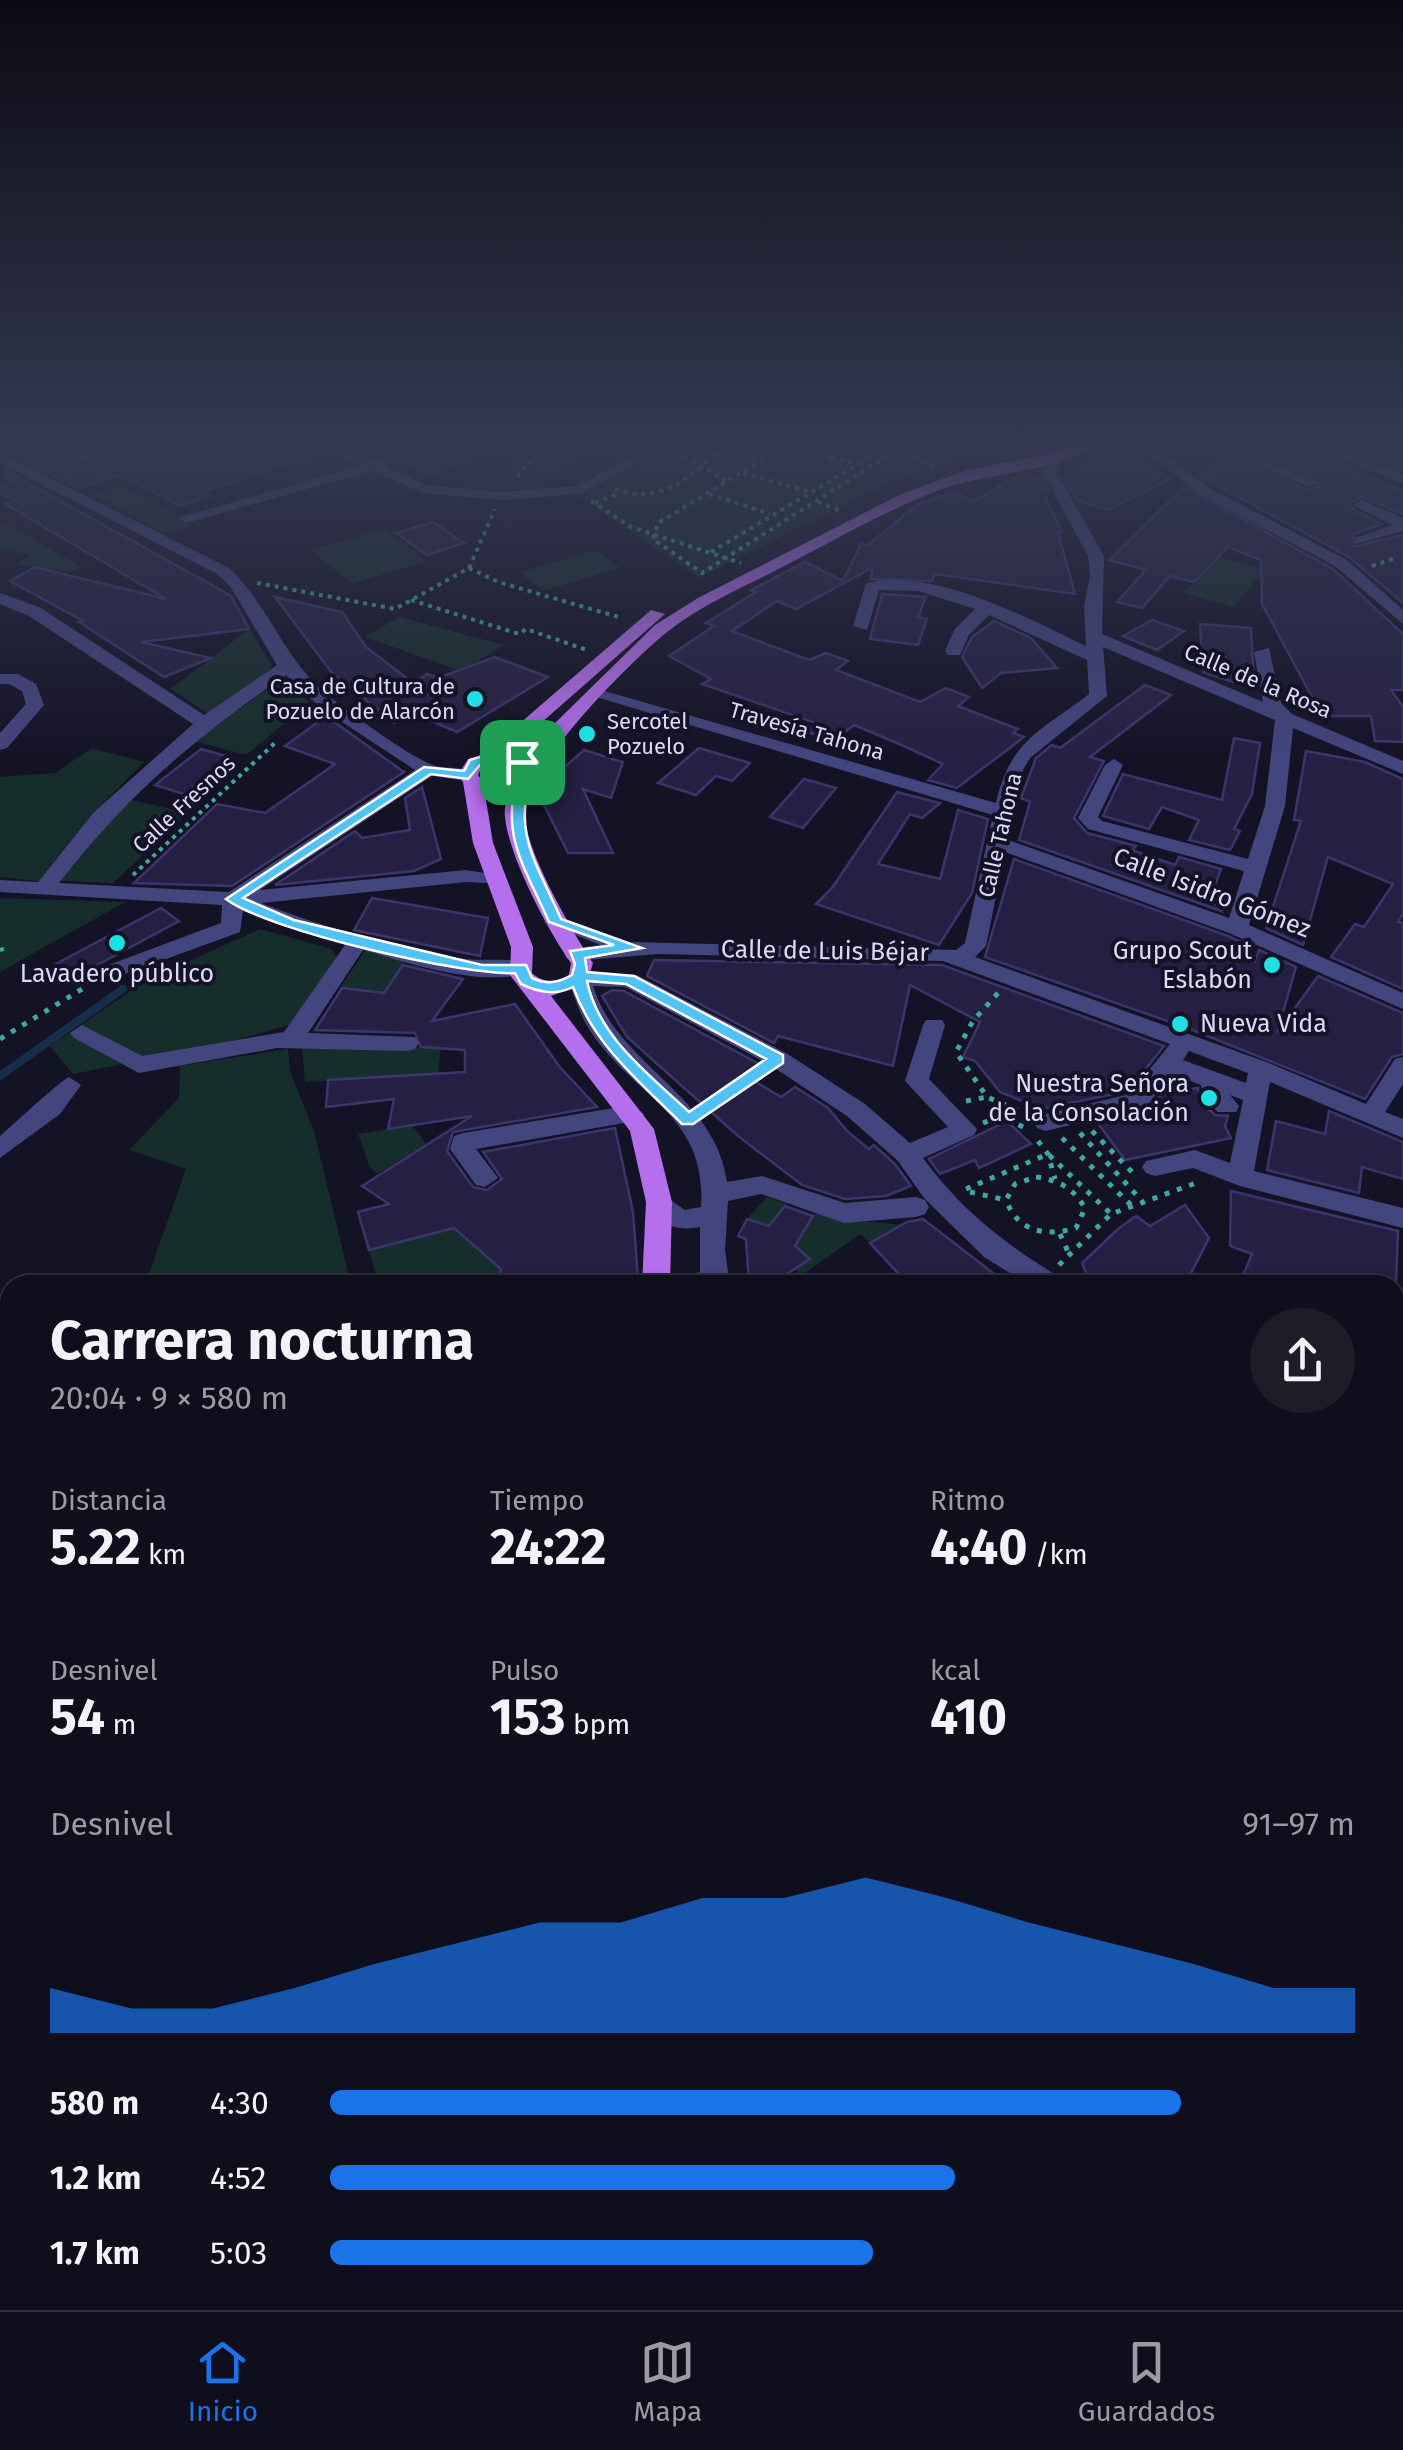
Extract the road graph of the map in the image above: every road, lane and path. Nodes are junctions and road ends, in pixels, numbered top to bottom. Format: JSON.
{"nodes":[{"id":1,"x":180,"y":549,"type":"edge"},
{"id":2,"x":477,"y":549,"type":"edge"},
{"id":3,"x":668,"y":549,"type":"edge"},
{"id":4,"x":702,"y":549,"type":"edge"},
{"id":5,"x":716,"y":549,"type":"edge"},
{"id":6,"x":745,"y":549,"type":"edge"},
{"id":7,"x":782,"y":549,"type":"edge"},
{"id":8,"x":805,"y":549,"type":"edge"},
{"id":9,"x":1092,"y":549,"type":"edge"},
{"id":10,"x":1315,"y":549,"type":"edge"},
{"id":11,"x":711,"y":552,"type":"junction"},
{"id":12,"x":728,"y":560,"type":"junction"},
{"id":13,"x":468,"y":568,"type":"junction"},
{"id":14,"x":230,"y":578,"type":"junction"},
{"id":15,"x":0,"y":598,"type":"edge"},
{"id":16,"x":410,"y":600,"type":"junction"},
{"id":17,"x":987,"y":608,"type":"junction"},
{"id":18,"x":1403,"y":619,"type":"edge"},
{"id":19,"x":644,"y":622,"type":"junction"},
{"id":20,"x":861,"y":626,"type":"dead end"},
{"id":21,"x":1092,"y":649,"type":"junction"},
{"id":22,"x":954,"y":652,"type":"dead end"},
{"id":23,"x":1262,"y":652,"type":"dead end"},
{"id":24,"x":605,"y":656,"type":"junction"},
{"id":25,"x":287,"y":666,"type":"junction"},
{"id":26,"x":0,"y":678,"type":"edge"},
{"id":27,"x":595,"y":694,"type":"junction"},
{"id":28,"x":1285,"y":717,"type":"junction"},
{"id":29,"x":204,"y":723,"type":"junction"},
{"id":30,"x":276,"y":742,"type":"dead end"},
{"id":31,"x":0,"y":744,"type":"edge"},
{"id":32,"x":393,"y":746,"type":"junction"},
{"id":33,"x":1114,"y":764,"type":"dead end"},
{"id":34,"x":1403,"y":768,"type":"edge"},
{"id":35,"x":477,"y":769,"type":"junction"},
{"id":36,"x":428,"y":770,"type":"junction"},
{"id":37,"x":524,"y":775,"type":"junction"},
{"id":38,"x":1006,"y":812,"type":"junction"},
{"id":39,"x":998,"y":842,"type":"junction"},
{"id":40,"x":1257,"y":868,"type":"junction"},
{"id":41,"x":497,"y":880,"type":"junction"},
{"id":42,"x":0,"y":886,"type":"edge"},
{"id":43,"x":44,"y":888,"type":"junction"},
{"id":44,"x":116,"y":891,"type":"junction"},
{"id":45,"x":233,"y":899,"type":"junction"},
{"id":46,"x":556,"y":922,"type":"junction"},
{"id":47,"x":1237,"y":928,"type":"junction"},
{"id":48,"x":360,"y":940,"type":"junction"},
{"id":49,"x":635,"y":948,"type":"junction"},
{"id":50,"x":960,"y":958,"type":"junction"},
{"id":51,"x":577,"y":966,"type":"junction"},
{"id":52,"x":526,"y":971,"type":"junction"},
{"id":53,"x":103,"y":975,"type":"joint"},
{"id":54,"x":1011,"y":977,"type":"junction"},
{"id":55,"x":1403,"y":1002,"type":"edge"},
{"id":56,"x":934,"y":1025,"type":"dead end"},
{"id":57,"x":82,"y":1033,"type":"dead end"},
{"id":58,"x":0,"y":1039,"type":"edge"},
{"id":59,"x":292,"y":1040,"type":"junction"},
{"id":60,"x":407,"y":1043,"type":"dead end"},
{"id":61,"x":1176,"y":1053,"type":"junction"},
{"id":62,"x":778,"y":1059,"type":"junction"},
{"id":63,"x":1403,"y":1065,"type":"edge"},
{"id":64,"x":1214,"y":1081,"type":"junction"},
{"id":65,"x":1258,"y":1084,"type":"junction"},
{"id":66,"x":69,"y":1085,"type":"dead end"},
{"id":67,"x":1227,"y":1106,"type":"dead end"},
{"id":68,"x":632,"y":1114,"type":"junction"},
{"id":69,"x":1371,"y":1115,"type":"junction"},
{"id":70,"x":688,"y":1120,"type":"junction"},
{"id":71,"x":1046,"y":1122,"type":"junction"},
{"id":72,"x":1403,"y":1129,"type":"edge"},
{"id":73,"x":965,"y":1130,"type":"junction"},
{"id":74,"x":0,"y":1149,"type":"edge"},
{"id":75,"x":906,"y":1154,"type":"junction"},
{"id":76,"x":1048,"y":1154,"type":"junction"},
{"id":77,"x":1155,"y":1167,"type":"joint"},
{"id":78,"x":1240,"y":1176,"type":"junction"},
{"id":79,"x":485,"y":1178,"type":"dead end"},
{"id":80,"x":1055,"y":1179,"type":"junction"},
{"id":81,"x":1211,"y":1179,"type":"dead end"},
{"id":82,"x":1079,"y":1189,"type":"junction"},
{"id":83,"x":938,"y":1197,"type":"junction"},
{"id":84,"x":1006,"y":1200,"type":"junction"},
{"id":85,"x":1142,"y":1201,"type":"junction"},
{"id":86,"x":659,"y":1202,"type":"junction"},
{"id":87,"x":714,"y":1204,"type":"junction"},
{"id":88,"x":1132,"y":1206,"type":"junction"},
{"id":89,"x":1111,"y":1214,"type":"junction"},
{"id":90,"x":1403,"y":1218,"type":"edge"},
{"id":91,"x":1060,"y":1234,"type":"junction"},
{"id":92,"x":1069,"y":1255,"type":"junction"},
{"id":93,"x":656,"y":1275,"type":"edge"},
{"id":94,"x":712,"y":1275,"type":"edge"},
{"id":95,"x":1031,"y":1275,"type":"edge"},
{"id":96,"x":1052,"y":1275,"type":"edge"}],
"edges":[{"from":1,"to":14,"type":"street"},
{"from":2,"to":13,"type":"path"},
{"from":3,"to":12,"type":"path"},
{"from":4,"to":11,"type":"path"},
{"from":5,"to":11,"type":"path"},
{"from":6,"to":12,"type":"path"},
{"from":7,"to":19,"type":"main road"},
{"from":8,"to":27,"type":"main road"},
{"from":9,"to":21,"type":"street","name":"Calle Tahona"},
{"from":10,"to":18,"type":"street"},
{"from":11,"to":12,"type":"path"},
{"from":13,"to":16,"type":"path"},
{"from":13,"to":19,"type":"path"},
{"from":14,"to":16,"type":"path"},
{"from":14,"to":25,"type":"street"},
{"from":15,"to":29,"type":"street"},
{"from":16,"to":24,"type":"path"},
{"from":17,"to":20,"type":"street","name":"Calle de la Rosa"},
{"from":17,"to":21,"type":"street","name":"Calle de la Rosa"},
{"from":17,"to":22,"type":"street"},
{"from":19,"to":24,"type":"main road"},
{"from":21,"to":28,"type":"street","name":"Calle de la Rosa"},
{"from":21,"to":38,"type":"street","name":"Calle Tahona"},
{"from":23,"to":28,"type":"street"},
{"from":24,"to":35,"type":"main road"},
{"from":25,"to":29,"type":"street"},
{"from":25,"to":32,"type":"street"},
{"from":26,"to":31,"type":"street"},
{"from":27,"to":37,"type":"main road"},
{"from":27,"to":38,"type":"street","name":"Travesía Tahona"},
{"from":28,"to":34,"type":"street","name":"Calle de la Rosa"},
{"from":28,"to":40,"type":"street"},
{"from":29,"to":43,"type":"street"},
{"from":30,"to":44,"type":"path","name":"Calle Fresnos"},
{"from":32,"to":35,"type":"street"},
{"from":32,"to":36,"type":"street"},
{"from":33,"to":40,"type":"street"},
{"from":35,"to":36,"type":"street"},
{"from":35,"to":37,"type":"main road"},
{"from":35,"to":37,"type":"main road"},
{"from":35,"to":41,"type":"main road"},
{"from":36,"to":45,"type":"street"},
{"from":37,"to":46,"type":"main road"},
{"from":38,"to":39,"type":"street","name":"Calle Tahona"},
{"from":39,"to":47,"type":"street","name":"Calle Isidro Gómez"},
{"from":39,"to":50,"type":"street","name":"Calle Tahona"},
{"from":40,"to":47,"type":"street"},
{"from":41,"to":45,"type":"street"},
{"from":41,"to":52,"type":"main road"},
{"from":42,"to":43,"type":"street"},
{"from":43,"to":44,"type":"street"},
{"from":44,"to":45,"type":"street"},
{"from":45,"to":48,"type":"street"},
{"from":45,"to":53,"type":"street"},
{"from":46,"to":49,"type":"street"},
{"from":46,"to":51,"type":"main road"},
{"from":47,"to":55,"type":"street","name":"Calle Isidro Gómez"},
{"from":48,"to":52,"type":"street"},
{"from":48,"to":59,"type":"street"},
{"from":49,"to":50,"type":"street","name":"Calle de Luis Béjar"},
{"from":49,"to":51,"type":"street","name":"Calle de Luis Béjar"},
{"from":50,"to":54,"type":"street","name":"Calle de Luis Béjar"},
{"from":51,"to":52,"type":"main road"},
{"from":51,"to":52,"type":"main road"},
{"from":51,"to":62,"type":"street"},
{"from":51,"to":70,"type":"street"},
{"from":52,"to":68,"type":"main road"},
{"from":53,"to":58,"type":"path"},
{"from":54,"to":61,"type":"street","name":"Calle de Luis Béjar"},
{"from":54,"to":71,"type":"path"},
{"from":56,"to":73,"type":"street"},
{"from":57,"to":59,"type":"street"},
{"from":59,"to":60,"type":"street"},
{"from":61,"to":64,"type":"street"},
{"from":61,"to":65,"type":"street"},
{"from":61,"to":71,"type":"street"},
{"from":62,"to":70,"type":"path"},
{"from":62,"to":75,"type":"street"},
{"from":63,"to":69,"type":"street"},
{"from":64,"to":65,"type":"street"},
{"from":64,"to":67,"type":"street"},
{"from":65,"to":69,"type":"street"},
{"from":65,"to":78,"type":"street"},
{"from":66,"to":74,"type":"street"},
{"from":68,"to":79,"type":"street"},
{"from":68,"to":86,"type":"main road"},
{"from":69,"to":72,"type":"street"},
{"from":70,"to":87,"type":"street"},
{"from":71,"to":88,"type":"path"},
{"from":73,"to":75,"type":"street"},
{"from":73,"to":76,"type":"path"},
{"from":75,"to":83,"type":"street"},
{"from":76,"to":80,"type":"path"},
{"from":76,"to":82,"type":"path"},
{"from":76,"to":83,"type":"path"},
{"from":77,"to":78,"type":"street"},
{"from":77,"to":85,"type":"path"},
{"from":78,"to":90,"type":"street"},
{"from":80,"to":82,"type":"path"},
{"from":80,"to":84,"type":"path"},
{"from":81,"to":85,"type":"path"},
{"from":82,"to":89,"type":"path"},
{"from":82,"to":91,"type":"path"},
{"from":83,"to":84,"type":"path"},
{"from":83,"to":87,"type":"street"},
{"from":83,"to":95,"type":"street"},
{"from":84,"to":91,"type":"path"},
{"from":85,"to":88,"type":"path"},
{"from":86,"to":87,"type":"street"},
{"from":86,"to":93,"type":"main road"},
{"from":87,"to":94,"type":"street"},
{"from":88,"to":89,"type":"path"},
{"from":89,"to":92,"type":"path"},
{"from":91,"to":92,"type":"path"},
{"from":92,"to":96,"type":"path"}]}
